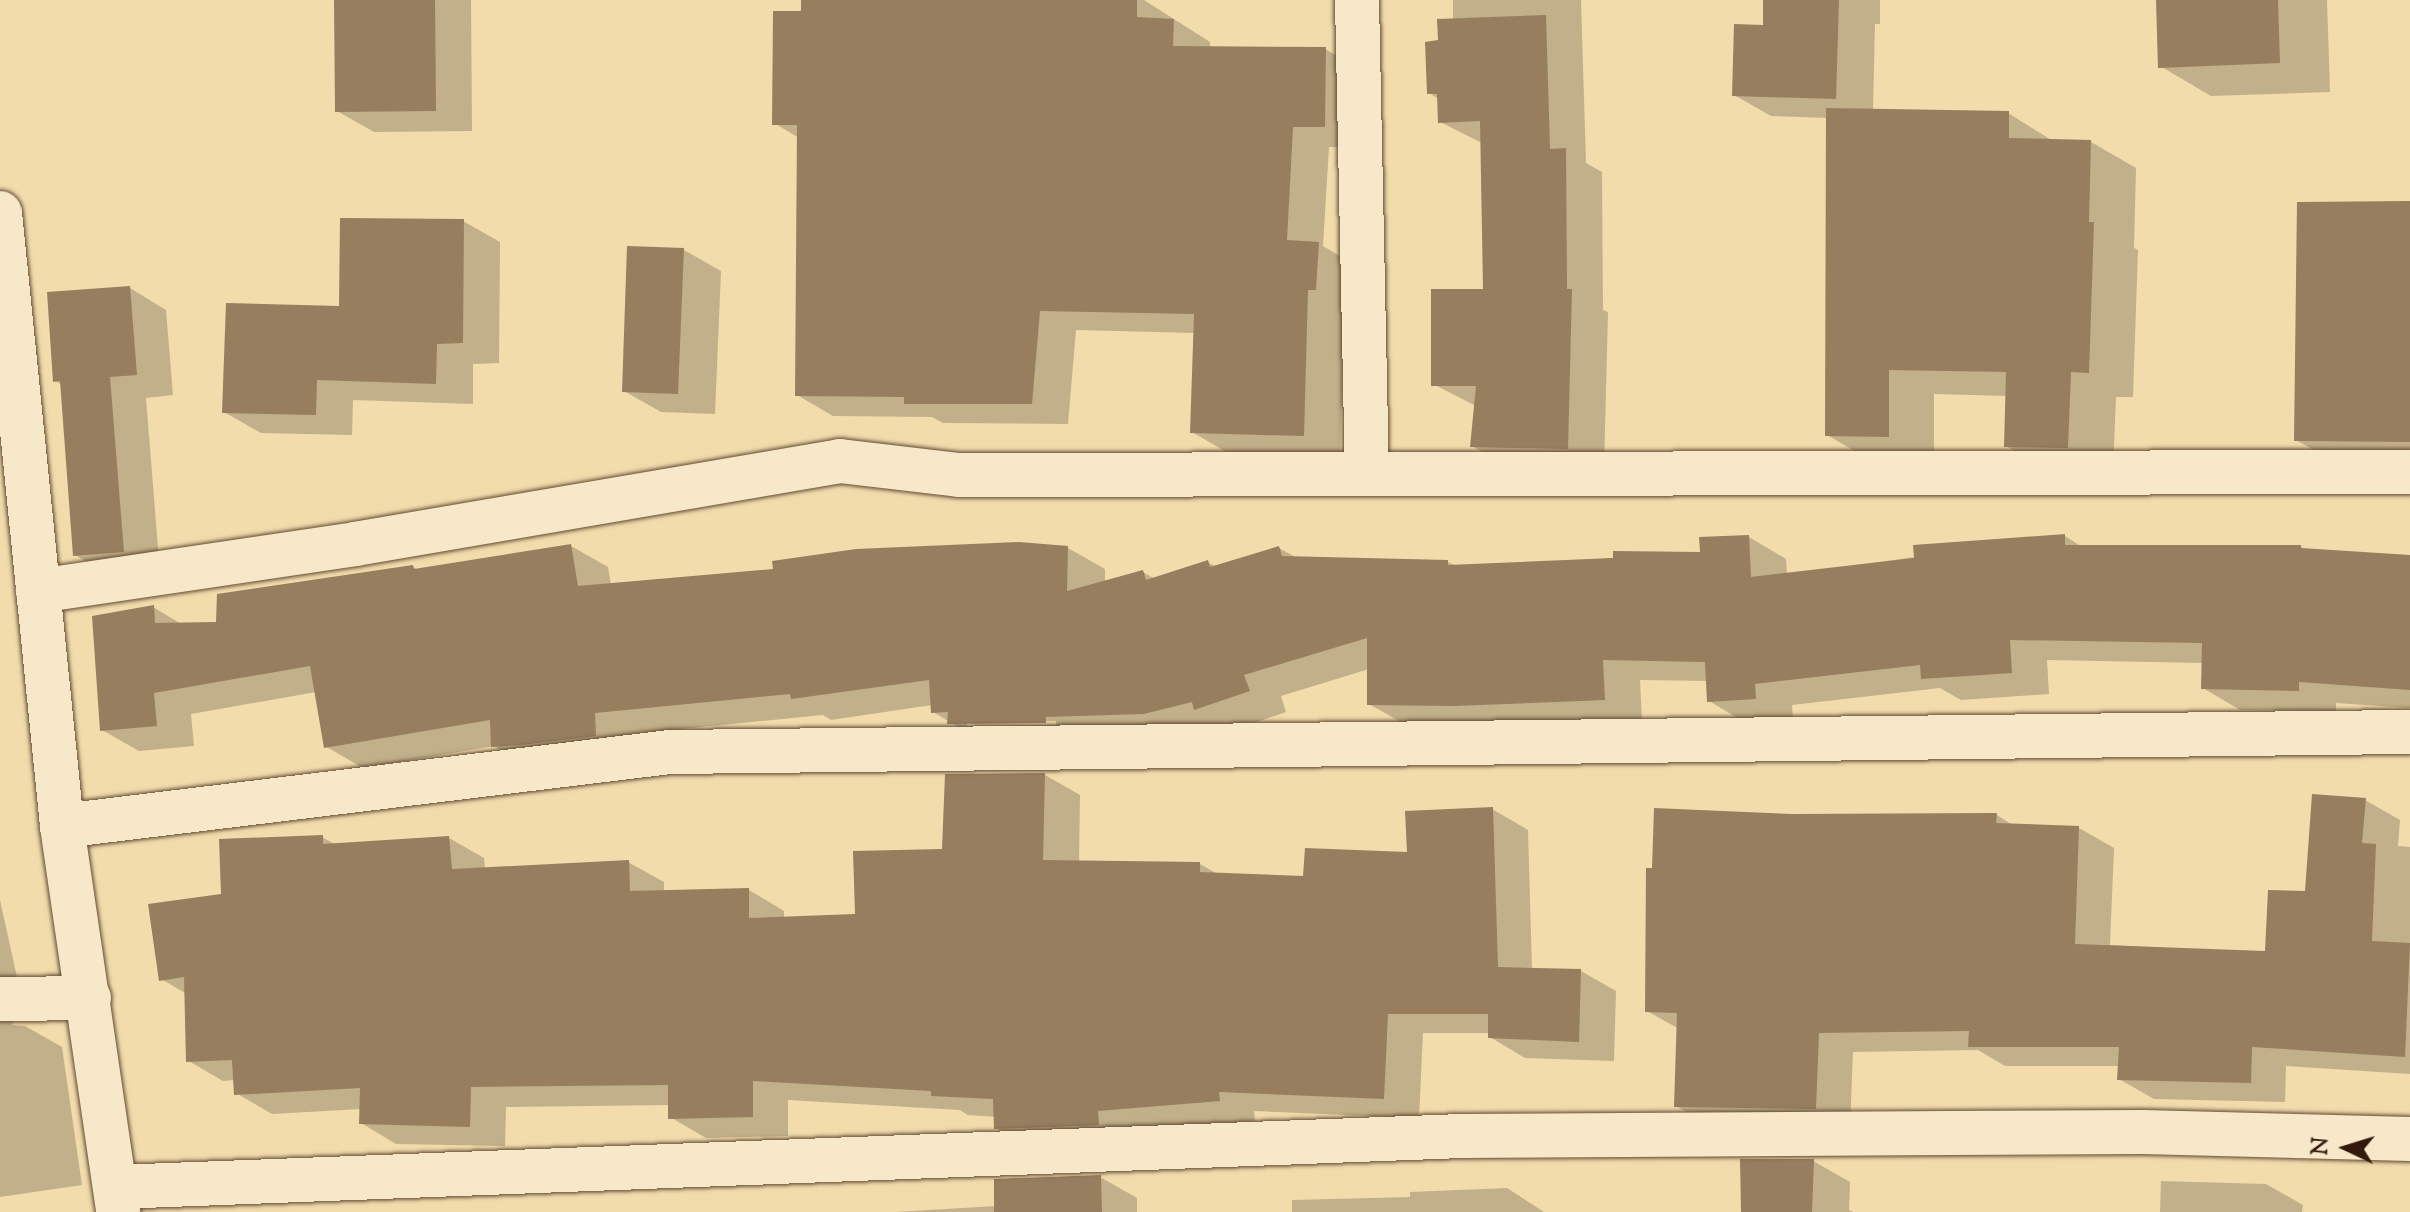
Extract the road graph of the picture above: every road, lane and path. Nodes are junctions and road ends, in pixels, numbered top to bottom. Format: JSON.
{"nodes":[{"id":1,"x":1357,"y":0,"type":"edge"},
{"id":2,"x":0,"y":213,"type":"edge"},
{"id":3,"x":2410,"y":472,"type":"edge"},
{"id":4,"x":1367,"y":474,"type":"junction"},
{"id":5,"x":38,"y":591,"type":"junction"},
{"id":6,"x":2410,"y":732,"type":"edge"},
{"id":7,"x":62,"y":826,"type":"junction"},
{"id":8,"x":89,"y":998,"type":"junction"},
{"id":9,"x":0,"y":999,"type":"edge"},
{"id":10,"x":2410,"y":1139,"type":"edge"},
{"id":11,"x":117,"y":1200,"type":"edge"}],
"edges":[{"from":1,"to":4,"type":"street"},
{"from":2,"to":5,"type":"street"},
{"from":3,"to":4,"type":"street"},
{"from":4,"to":5,"type":"street"},
{"from":5,"to":7,"type":"street"},
{"from":6,"to":7,"type":"street"},
{"from":7,"to":8,"type":"street"},
{"from":8,"to":9,"type":"street"},
{"from":8,"to":11,"type":"street"},
{"from":10,"to":11,"type":"street"}]}
